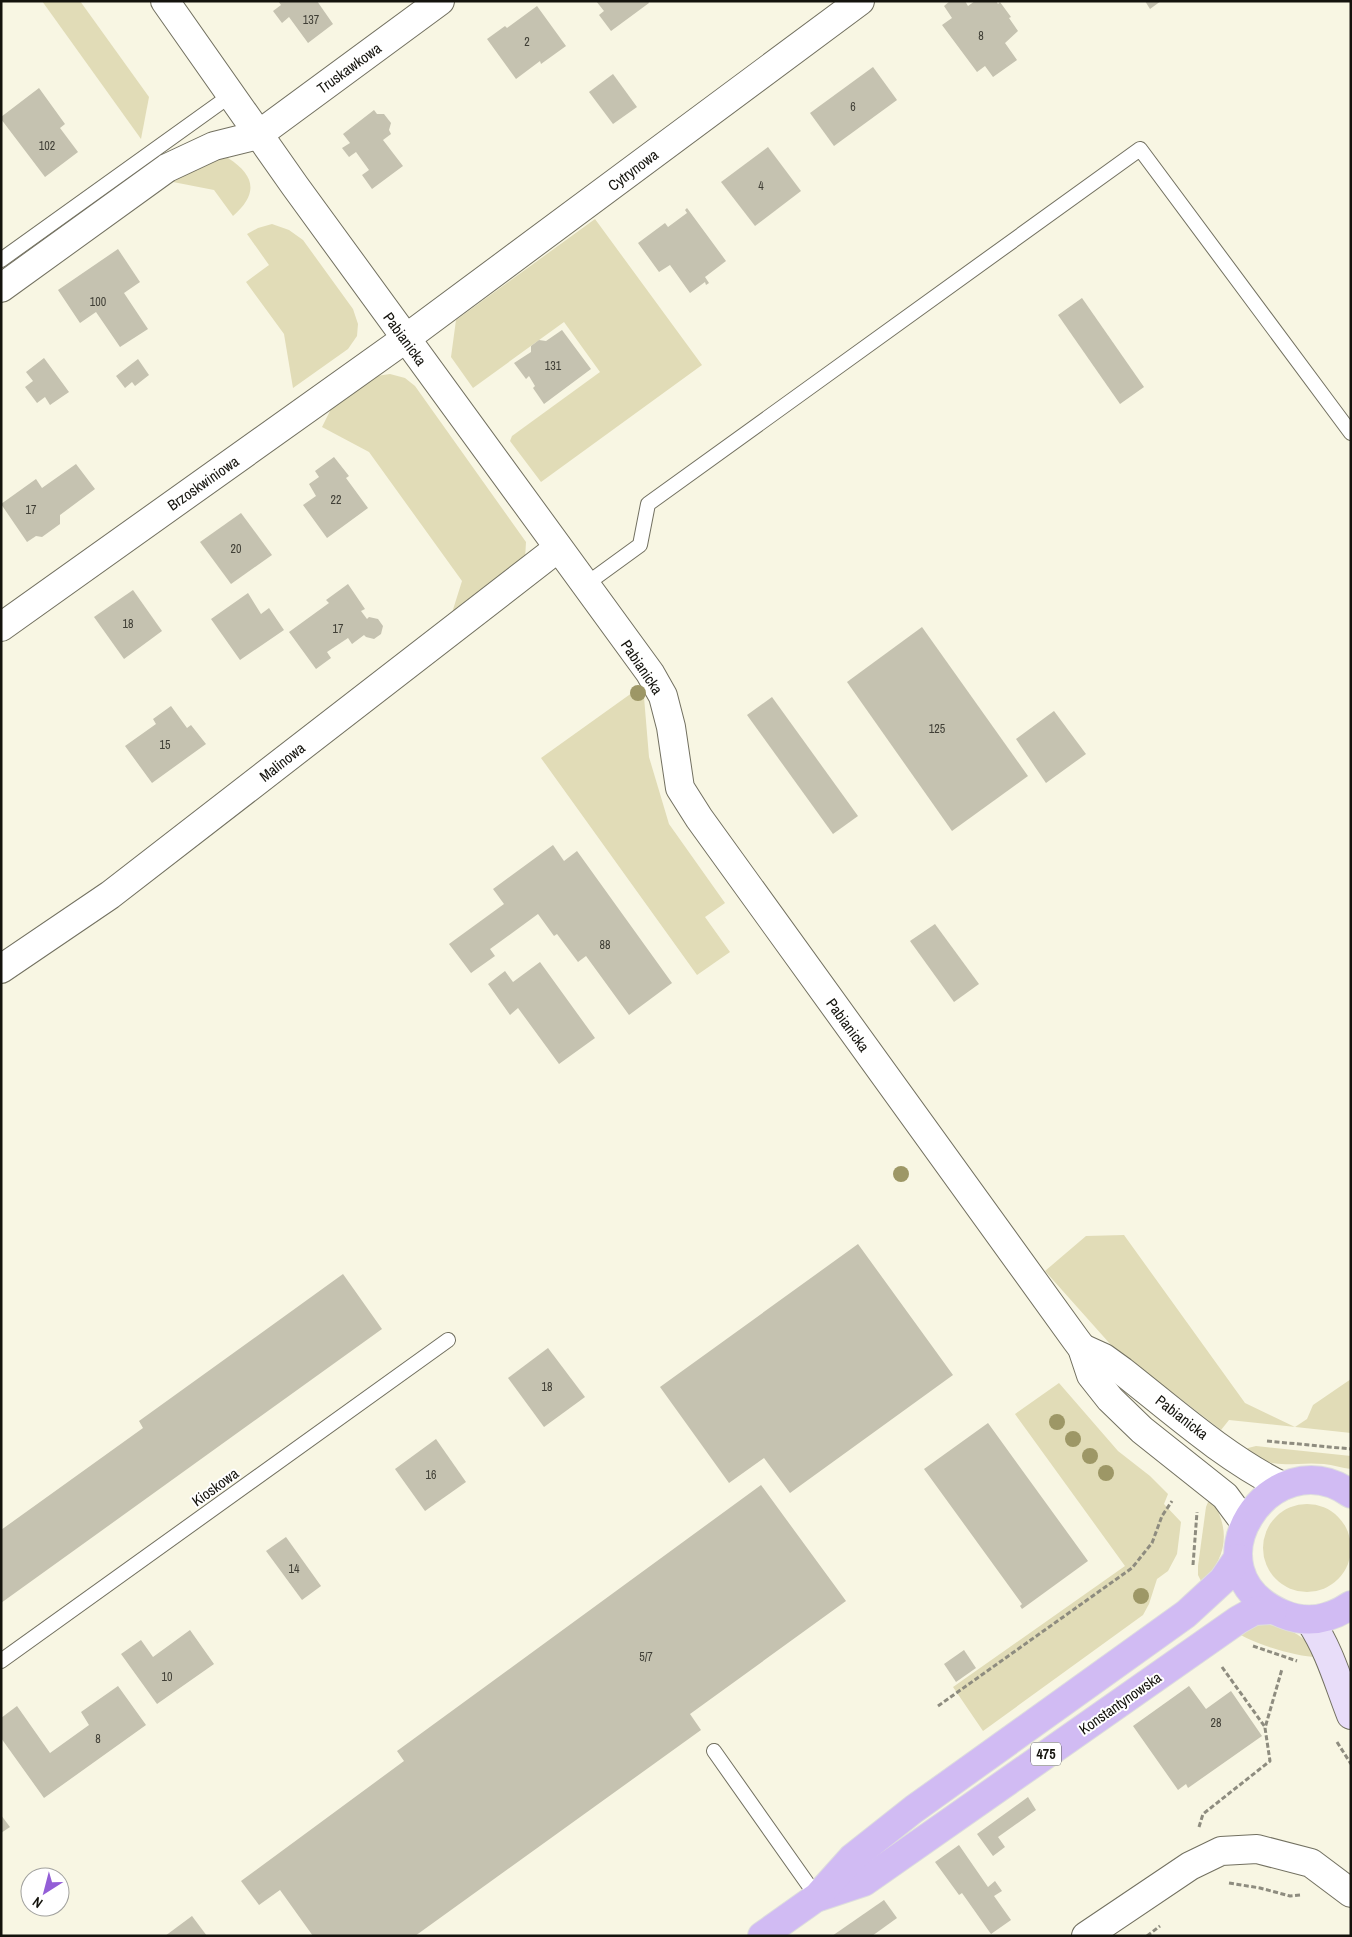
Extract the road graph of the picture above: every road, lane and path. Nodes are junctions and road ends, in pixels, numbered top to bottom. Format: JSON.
{"nodes":[{"id":1,"x":165,"y":1,"type":"edge"},
{"id":2,"x":440,"y":1,"type":"edge"},
{"id":3,"x":860,"y":1,"type":"edge"},
{"id":4,"x":231,"y":96,"type":"junction"},
{"id":5,"x":258,"y":135,"type":"junction"},
{"id":6,"x":1,"y":260,"type":"edge"},
{"id":7,"x":1,"y":288,"type":"edge"},
{"id":8,"x":406,"y":339,"type":"junction"},
{"id":9,"x":1351,"y":433,"type":"edge"},
{"id":10,"x":558,"y":548,"type":"junction"},
{"id":11,"x":585,"y":585,"type":"junction"},
{"id":12,"x":1,"y":627,"type":"edge"},
{"id":13,"x":1,"y":968,"type":"edge"},
{"id":14,"x":448,"y":1340,"type":"dead end"},
{"id":15,"x":1082,"y":1348,"type":"junction"},
{"id":16,"x":1260,"y":1441,"type":"dead end"},
{"id":17,"x":1351,"y":1449,"type":"edge"},
{"id":18,"x":1282,"y":1486,"type":"junction"},
{"id":19,"x":1348,"y":1489,"type":"edge"},
{"id":20,"x":1172,"y":1501,"type":"dead end"},
{"id":21,"x":1197,"y":1506,"type":"dead end"},
{"id":22,"x":1245,"y":1522,"type":"junction"},
{"id":23,"x":1238,"y":1558,"type":"junction"},
{"id":24,"x":1191,"y":1571,"type":"dead end"},
{"id":25,"x":1351,"y":1605,"type":"edge"},
{"id":26,"x":1273,"y":1610,"type":"junction"},
{"id":27,"x":1310,"y":1621,"type":"junction"},
{"id":28,"x":1247,"y":1644,"type":"dead end"},
{"id":29,"x":1,"y":1661,"type":"edge"},
{"id":30,"x":1218,"y":1661,"type":"dead end"},
{"id":31,"x":1298,"y":1662,"type":"dead end"},
{"id":32,"x":1282,"y":1669,"type":"dead end"},
{"id":33,"x":938,"y":1706,"type":"dead end"},
{"id":34,"x":1351,"y":1715,"type":"edge"},
{"id":35,"x":1265,"y":1728,"type":"junction"},
{"id":36,"x":714,"y":1752,"type":"dead end"},
{"id":37,"x":1190,"y":1866,"type":"junction"},
{"id":38,"x":1228,"y":1883,"type":"dead end"},
{"id":39,"x":1348,"y":1891,"type":"edge"},
{"id":40,"x":817,"y":1897,"type":"junction"},
{"id":41,"x":1162,"y":1924,"type":"dead end"},
{"id":42,"x":762,"y":1936,"type":"edge"},
{"id":43,"x":1086,"y":1936,"type":"edge"},
{"id":44,"x":1147,"y":1936,"type":"edge"}],
"edges":[{"from":1,"to":4,"type":"street","name":"Pabianicka"},
{"from":2,"to":5,"type":"street","name":"Truskawkowa"},
{"from":3,"to":8,"type":"street","name":"Cytrynowa"},
{"from":4,"to":5,"type":"street","name":"Pabianicka"},
{"from":4,"to":6,"type":"lane"},
{"from":5,"to":7,"type":"street"},
{"from":5,"to":8,"type":"street","name":"Pabianicka"},
{"from":8,"to":10,"type":"street","name":"Pabianicka"},
{"from":8,"to":12,"type":"street","name":"Brzoskwiniowa"},
{"from":9,"to":11,"type":"lane"},
{"from":10,"to":11,"type":"street","name":"Pabianicka"},
{"from":10,"to":13,"type":"street","name":"Malinowa"},
{"from":11,"to":15,"type":"street","name":"Pabianicka"},
{"from":14,"to":29,"type":"lane","name":"Kioskowa"},
{"from":15,"to":18,"type":"street","name":"Pabianicka"},
{"from":15,"to":22,"type":"street","name":"Pabianicka"},
{"from":16,"to":17,"type":"path"},
{"from":18,"to":19,"type":"main road","number":"475"},
{"from":18,"to":22,"type":"main road","number":"475"},
{"from":20,"to":33,"type":"path"},
{"from":21,"to":24,"type":"path"},
{"from":22,"to":23,"type":"main road","number":"475"},
{"from":23,"to":26,"type":"main road","number":"475"},
{"from":23,"to":40,"type":"main road","name":"Konstantynowska","number":"475"},
{"from":25,"to":27,"type":"main road","number":"475"},
{"from":26,"to":27,"type":"main road","number":"475"},
{"from":26,"to":40,"type":"main road","name":"Konstantynowska","number":"475"},
{"from":27,"to":34,"type":"street"},
{"from":28,"to":31,"type":"path"},
{"from":30,"to":35,"type":"path"},
{"from":32,"to":35,"type":"path"},
{"from":35,"to":37,"type":"path"},
{"from":36,"to":40,"type":"lane"},
{"from":37,"to":39,"type":"street"},
{"from":37,"to":43,"type":"street"},
{"from":38,"to":39,"type":"path"},
{"from":40,"to":42,"type":"main road","name":"Konstantynowska","number":"475"},
{"from":41,"to":44,"type":"path"}]}
